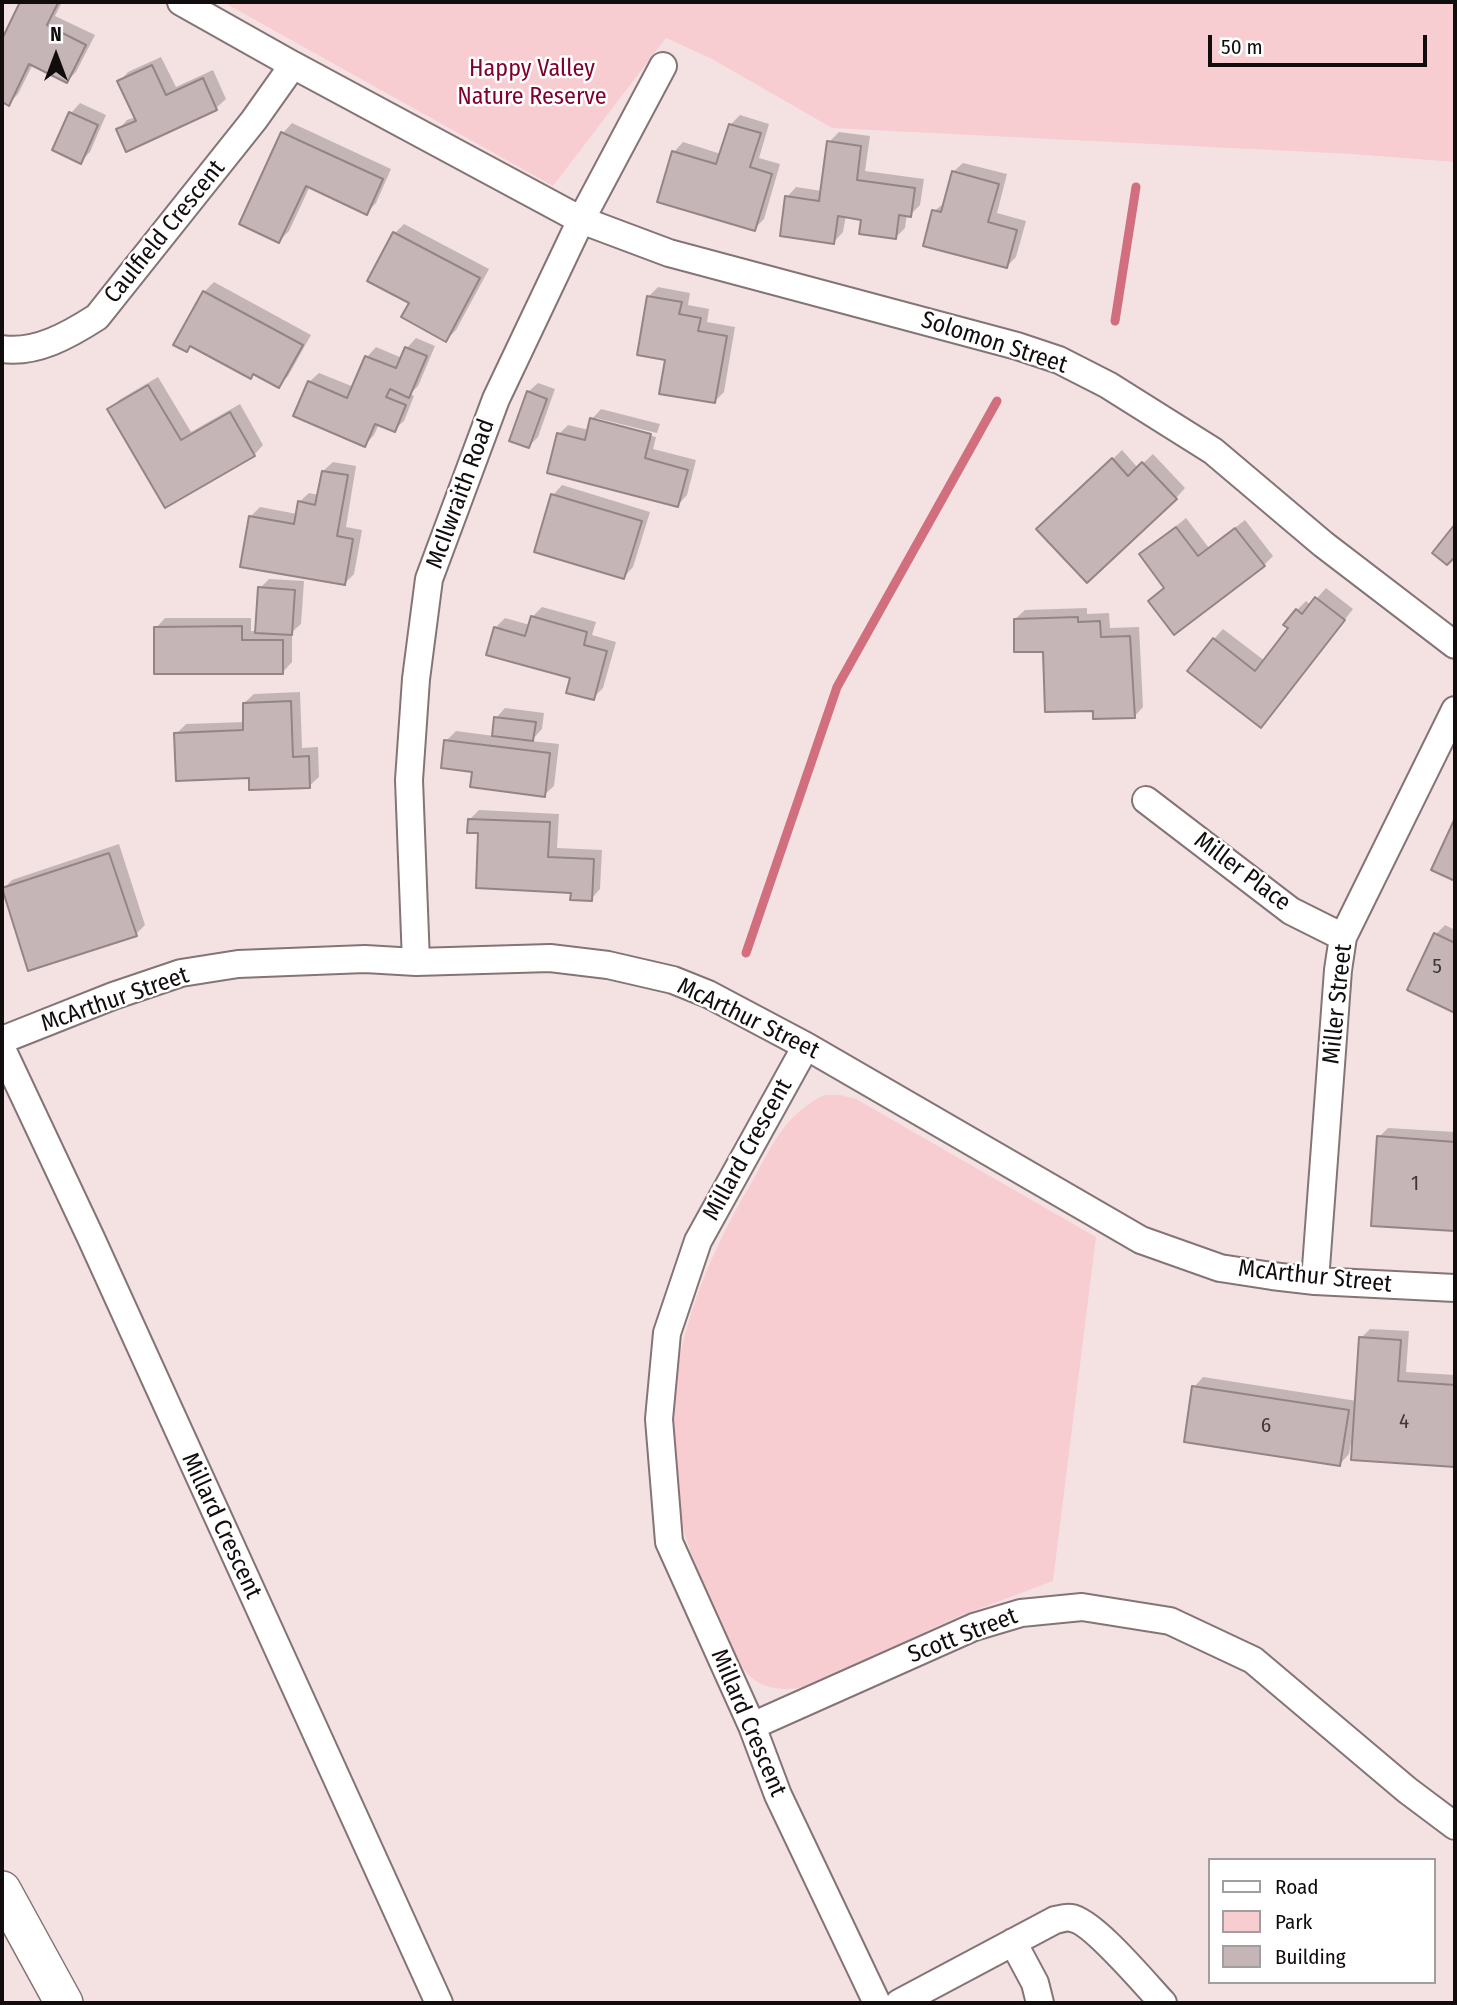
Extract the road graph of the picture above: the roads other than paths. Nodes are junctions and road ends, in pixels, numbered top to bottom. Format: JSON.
{"nodes":[{"id":1,"x":181,"y":2,"type":"edge"},
{"id":2,"x":293,"y":65,"type":"junction"},
{"id":3,"x":663,"y":66,"type":"dead end"},
{"id":4,"x":581,"y":220,"type":"junction"},
{"id":5,"x":2,"y":349,"type":"edge"},
{"id":6,"x":1455,"y":646,"type":"edge"},
{"id":7,"x":1455,"y":710,"type":"edge"},
{"id":8,"x":1146,"y":800,"type":"dead end"},
{"id":9,"x":1343,"y":937,"type":"junction"},
{"id":10,"x":416,"y":962,"type":"junction"},
{"id":11,"x":2,"y":1040,"type":"edge"},
{"id":12,"x":806,"y":1046,"type":"junction"},
{"id":13,"x":2,"y":1049,"type":"edge"},
{"id":14,"x":1315,"y":1281,"type":"junction"},
{"id":15,"x":1455,"y":1289,"type":"edge"},
{"id":16,"x":752,"y":1726,"type":"junction"},
{"id":17,"x":1455,"y":1826,"type":"edge"},
{"id":18,"x":2,"y":1890,"type":"edge"},
{"id":19,"x":1013,"y":1942,"type":"junction"},
{"id":20,"x":62,"y":2001,"type":"edge"},
{"id":21,"x":439,"y":2003,"type":"edge"},
{"id":22,"x":877,"y":2003,"type":"edge"},
{"id":23,"x":899,"y":2003,"type":"edge"},
{"id":24,"x":1040,"y":2003,"type":"edge"},
{"id":25,"x":1163,"y":2003,"type":"edge"}],
"edges":[{"from":1,"to":2,"type":"street"},
{"from":2,"to":4,"type":"street"},
{"from":2,"to":5,"type":"street","name":"Caulfield Crescent"},
{"from":3,"to":4,"type":"street","name":"McIlwraith Road"},
{"from":4,"to":6,"type":"street","name":"Solomon Street"},
{"from":4,"to":10,"type":"street","name":"McIlwraith Road"},
{"from":7,"to":9,"type":"street","name":"Miller Street"},
{"from":8,"to":9,"type":"street","name":"Miller Place"},
{"from":9,"to":14,"type":"street","name":"Miller Street"},
{"from":10,"to":11,"type":"street","name":"McArthur Street"},
{"from":10,"to":12,"type":"street","name":"McArthur Street"},
{"from":12,"to":14,"type":"street","name":"McArthur Street"},
{"from":12,"to":16,"type":"street","name":"Millard Crescent"},
{"from":13,"to":21,"type":"street","name":"Millard Crescent"},
{"from":14,"to":15,"type":"street","name":"McArthur Street"},
{"from":16,"to":17,"type":"street","name":"Scott Street"},
{"from":16,"to":22,"type":"street","name":"Millard Crescent"},
{"from":18,"to":20,"type":"main road"},
{"from":19,"to":23,"type":"street"},
{"from":19,"to":24,"type":"street"},
{"from":19,"to":25,"type":"street"}]}
